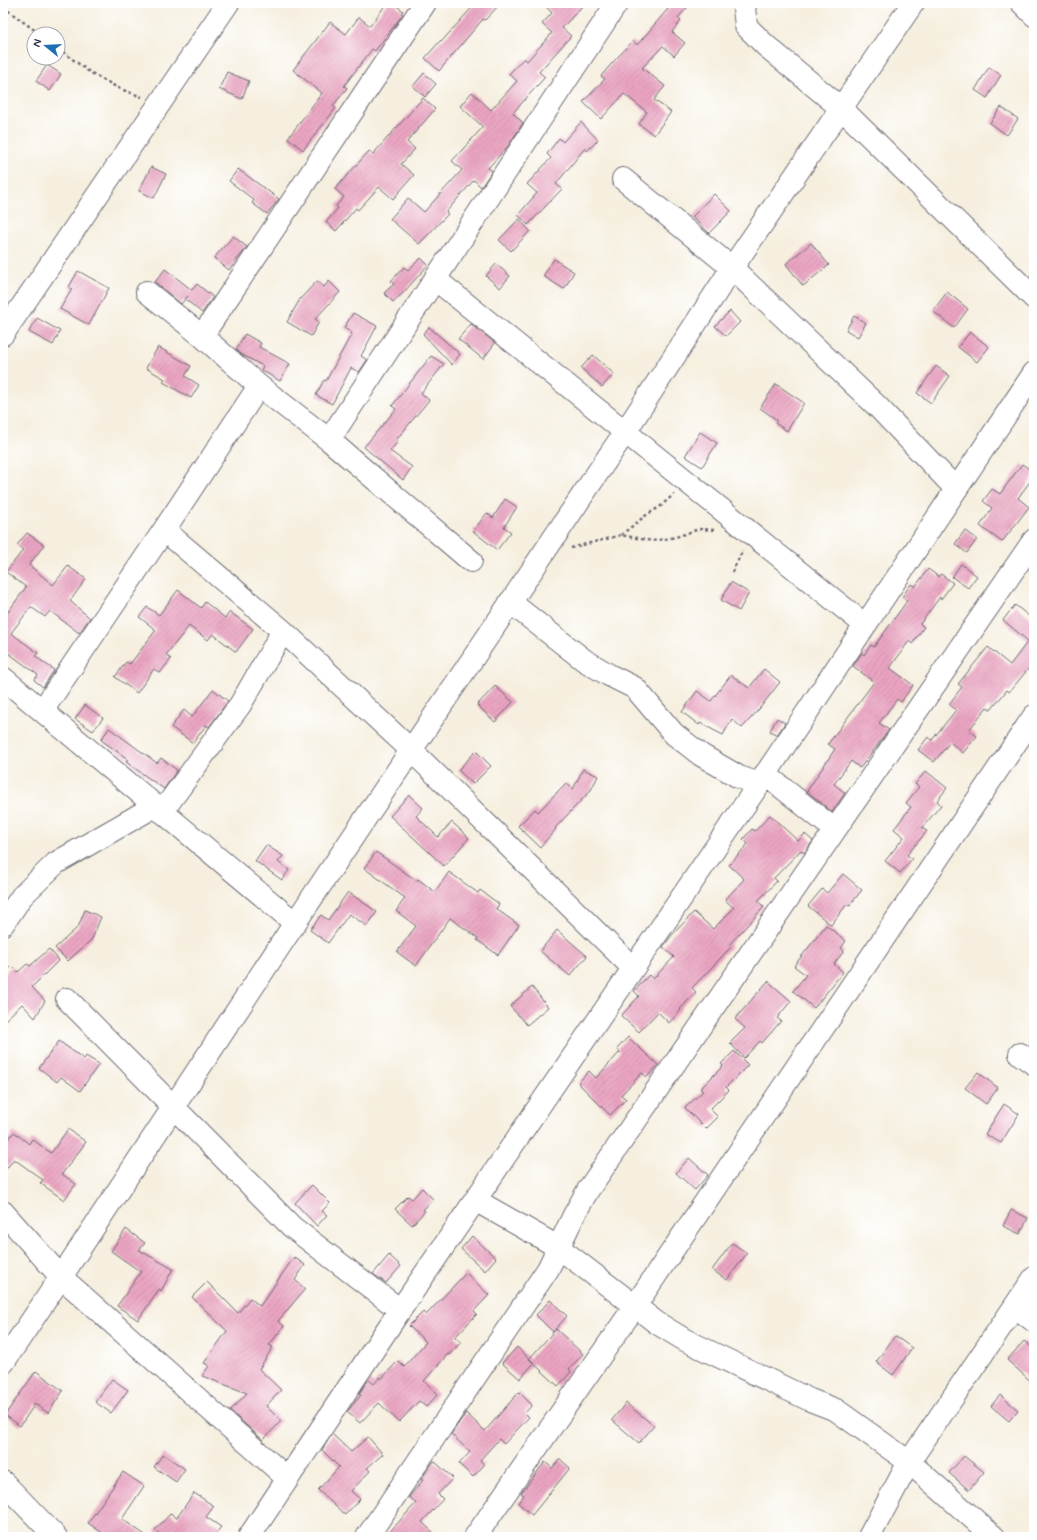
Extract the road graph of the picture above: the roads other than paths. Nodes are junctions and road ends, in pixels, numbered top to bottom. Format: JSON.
{"nodes":[{"id":1,"x":228,"y":3,"type":"edge"},
{"id":2,"x":425,"y":3,"type":"edge"},
{"id":3,"x":617,"y":3,"type":"edge"},
{"id":4,"x":746,"y":3,"type":"edge"},
{"id":5,"x":914,"y":3,"type":"edge"},
{"id":6,"x":1022,"y":3,"type":"edge"},
{"id":7,"x":1034,"y":15,"type":"edge"},
{"id":8,"x":842,"y":109,"type":"junction"},
{"id":9,"x":623,"y":179,"type":"dead end"},
{"id":10,"x":732,"y":268,"type":"junction"},
{"id":11,"x":435,"y":279,"type":"junction"},
{"id":12,"x":148,"y":292,"type":"dead end"},
{"id":13,"x":1034,"y":298,"type":"edge"},
{"id":14,"x":3,"y":334,"type":"edge"},
{"id":15,"x":202,"y":336,"type":"junction"},
{"id":16,"x":1034,"y":373,"type":"edge"},
{"id":17,"x":258,"y":386,"type":"junction"},
{"id":18,"x":625,"y":432,"type":"junction"},
{"id":19,"x":329,"y":440,"type":"junction"},
{"id":20,"x":956,"y":489,"type":"junction"},
{"id":21,"x":164,"y":530,"type":"junction"},
{"id":22,"x":1034,"y":540,"type":"edge"},
{"id":23,"x":471,"y":561,"type":"dead end"},
{"id":24,"x":510,"y":602,"type":"junction"},
{"id":25,"x":865,"y":625,"type":"junction"},
{"id":26,"x":283,"y":632,"type":"junction"},
{"id":27,"x":3,"y":678,"type":"edge"},
{"id":28,"x":42,"y":711,"type":"junction"},
{"id":29,"x":1034,"y":716,"type":"edge"},
{"id":30,"x":410,"y":749,"type":"junction"},
{"id":31,"x":762,"y":779,"type":"junction"},
{"id":32,"x":158,"y":809,"type":"junction"},
{"id":33,"x":835,"y":830,"type":"junction"},
{"id":34,"x":295,"y":923,"type":"junction"},
{"id":35,"x":3,"y":924,"type":"edge"},
{"id":36,"x":633,"y":968,"type":"junction"},
{"id":37,"x":67,"y":999,"type":"dead end"},
{"id":38,"x":172,"y":1106,"type":"junction"},
{"id":39,"x":475,"y":1200,"type":"junction"},
{"id":40,"x":3,"y":1212,"type":"edge"},
{"id":41,"x":558,"y":1247,"type":"junction"},
{"id":42,"x":61,"y":1277,"type":"junction"},
{"id":43,"x":1034,"y":1278,"type":"edge"},
{"id":44,"x":635,"y":1306,"type":"junction"},
{"id":45,"x":1016,"y":1307,"type":"junction"},
{"id":46,"x":400,"y":1310,"type":"junction"},
{"id":47,"x":1034,"y":1321,"type":"edge"},
{"id":48,"x":3,"y":1362,"type":"edge"},
{"id":49,"x":909,"y":1462,"type":"junction"},
{"id":50,"x":288,"y":1479,"type":"junction"},
{"id":51,"x":3,"y":1482,"type":"edge"},
{"id":52,"x":56,"y":1537,"type":"edge"},
{"id":53,"x":249,"y":1537,"type":"edge"},
{"id":54,"x":367,"y":1537,"type":"edge"},
{"id":55,"x":475,"y":1537,"type":"edge"},
{"id":56,"x":869,"y":1537,"type":"edge"},
{"id":57,"x":994,"y":1537,"type":"edge"}],
"edges":[{"from":1,"to":14,"type":"street"},
{"from":2,"to":15,"type":"street"},
{"from":3,"to":11,"type":"street"},
{"from":4,"to":8,"type":"street"},
{"from":5,"to":8,"type":"street"},
{"from":6,"to":7,"type":"street"},
{"from":8,"to":10,"type":"street"},
{"from":8,"to":13,"type":"street"},
{"from":9,"to":10,"type":"street"},
{"from":10,"to":18,"type":"street"},
{"from":10,"to":20,"type":"street"},
{"from":11,"to":18,"type":"street"},
{"from":11,"to":19,"type":"street"},
{"from":12,"to":15,"type":"street"},
{"from":15,"to":17,"type":"street"},
{"from":16,"to":20,"type":"street"},
{"from":17,"to":19,"type":"street"},
{"from":17,"to":21,"type":"street"},
{"from":18,"to":24,"type":"street"},
{"from":18,"to":25,"type":"street"},
{"from":19,"to":23,"type":"street"},
{"from":20,"to":25,"type":"street"},
{"from":21,"to":26,"type":"street"},
{"from":21,"to":28,"type":"street"},
{"from":22,"to":33,"type":"street"},
{"from":24,"to":30,"type":"street"},
{"from":24,"to":31,"type":"street"},
{"from":25,"to":31,"type":"street"},
{"from":26,"to":30,"type":"street"},
{"from":26,"to":32,"type":"street"},
{"from":27,"to":28,"type":"street"},
{"from":28,"to":32,"type":"street"},
{"from":29,"to":44,"type":"street"},
{"from":30,"to":34,"type":"street"},
{"from":30,"to":36,"type":"street"},
{"from":31,"to":33,"type":"street"},
{"from":31,"to":36,"type":"street"},
{"from":32,"to":34,"type":"street"},
{"from":32,"to":35,"type":"street"},
{"from":33,"to":41,"type":"street"},
{"from":34,"to":38,"type":"street"},
{"from":36,"to":39,"type":"street"},
{"from":37,"to":38,"type":"street"},
{"from":38,"to":42,"type":"street"},
{"from":38,"to":46,"type":"street"},
{"from":39,"to":41,"type":"street"},
{"from":39,"to":46,"type":"street"},
{"from":40,"to":42,"type":"street"},
{"from":41,"to":44,"type":"street"},
{"from":41,"to":54,"type":"street"},
{"from":42,"to":48,"type":"street"},
{"from":42,"to":50,"type":"street"},
{"from":43,"to":45,"type":"street"},
{"from":44,"to":49,"type":"street"},
{"from":44,"to":55,"type":"street"},
{"from":45,"to":47,"type":"street"},
{"from":45,"to":49,"type":"street"},
{"from":46,"to":50,"type":"street"},
{"from":49,"to":56,"type":"street"},
{"from":49,"to":57,"type":"street"},
{"from":50,"to":53,"type":"street"},
{"from":51,"to":52,"type":"street"}]}
